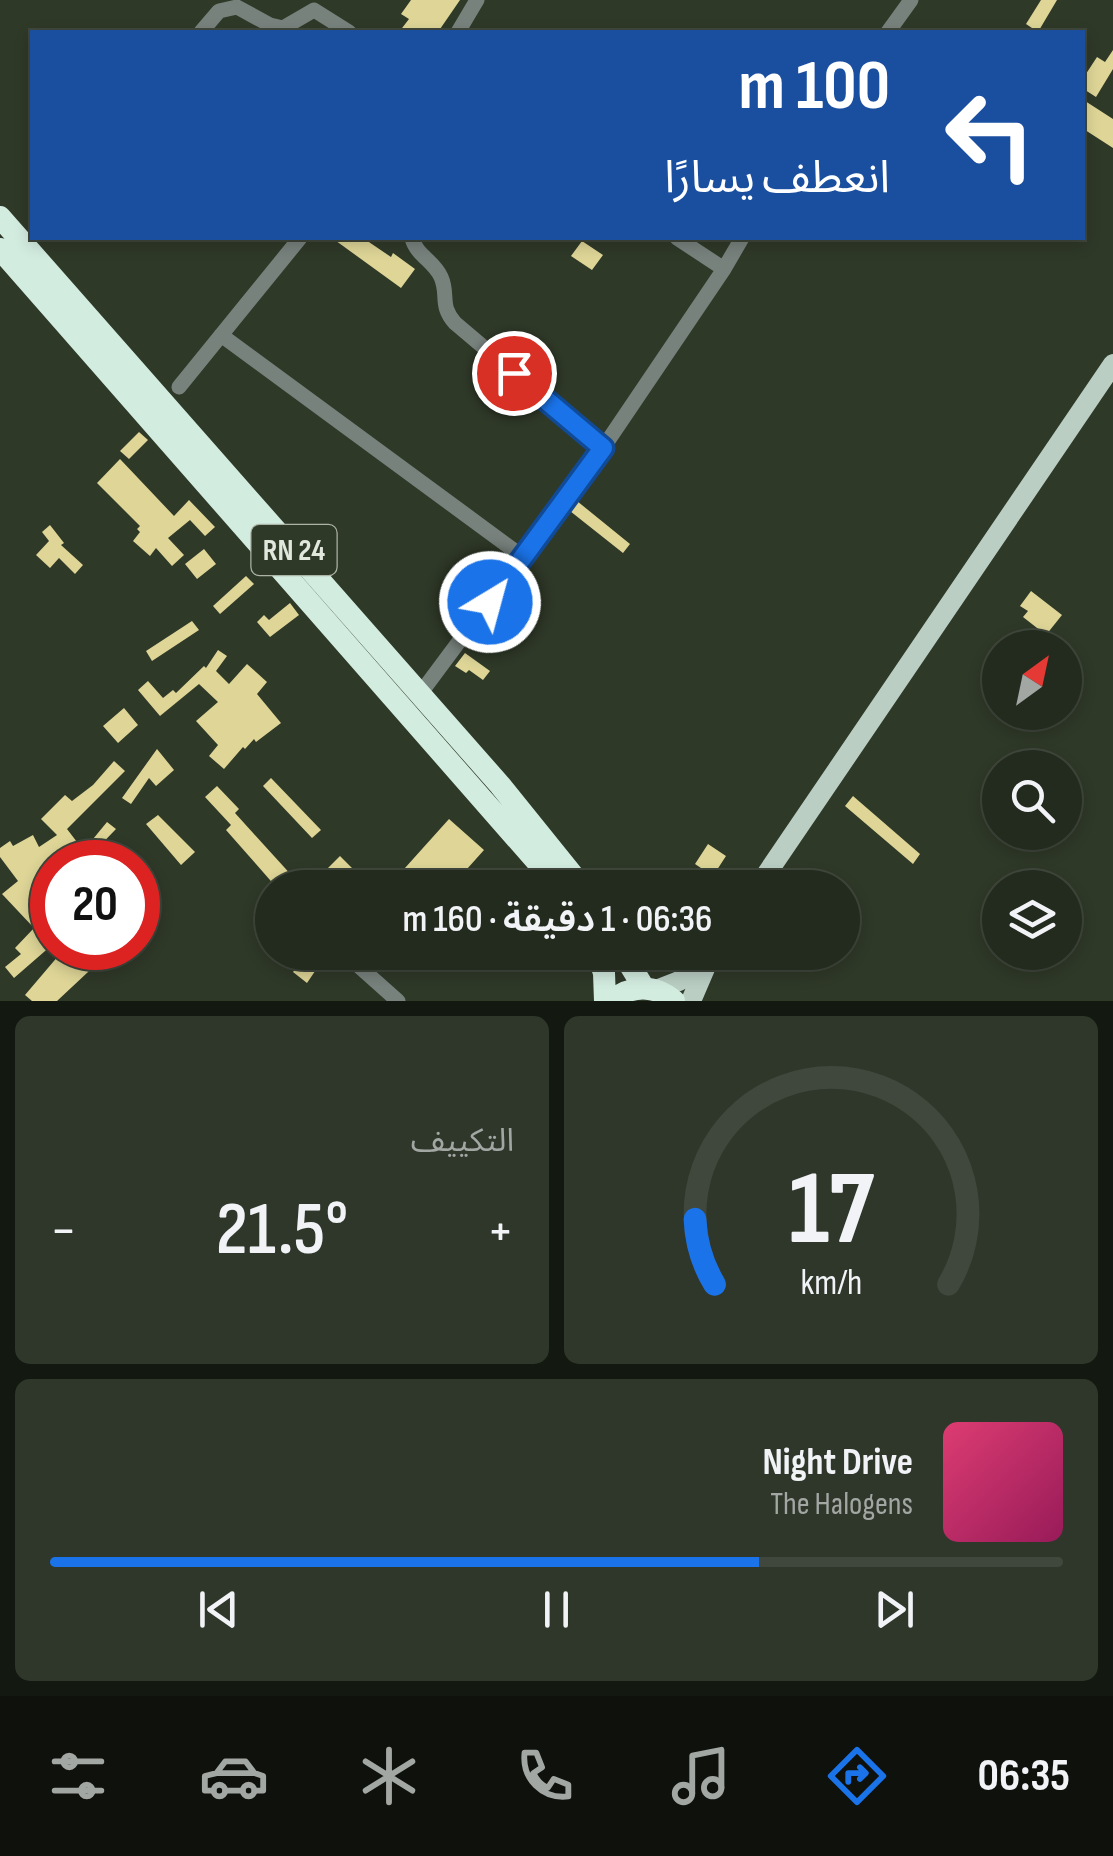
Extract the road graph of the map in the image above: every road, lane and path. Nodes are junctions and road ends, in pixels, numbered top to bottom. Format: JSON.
{"nodes":[{"id":1,"x":478,"y":0,"type":"edge"},
{"id":2,"x":911,"y":0,"type":"edge"},
{"id":3,"x":204,"y":30,"type":"edge"},
{"id":4,"x":346,"y":30,"type":"edge"},
{"id":5,"x":459,"y":30,"type":"edge"},
{"id":6,"x":889,"y":30,"type":"edge"},
{"id":7,"x":0,"y":217,"type":"edge"},
{"id":8,"x":298,"y":240,"type":"edge"},
{"id":9,"x":412,"y":240,"type":"edge"},
{"id":10,"x":680,"y":240,"type":"edge"},
{"id":11,"x":741,"y":240,"type":"edge"},
{"id":12,"x":0,"y":249,"type":"edge"},
{"id":13,"x":724,"y":270,"type":"junction"},
{"id":14,"x":221,"y":335,"type":"junction"},
{"id":15,"x":1113,"y":364,"type":"edge"},
{"id":16,"x":179,"y":387,"type":"dead end"},
{"id":17,"x":603,"y":448,"type":"junction"},
{"id":18,"x":522,"y":558,"type":"junction"},
{"id":19,"x":420,"y":694,"type":"junction"},
{"id":20,"x":544,"y":870,"type":"edge"},
{"id":21,"x":570,"y":870,"type":"edge"},
{"id":22,"x":769,"y":870,"type":"edge"},
{"id":23,"x":363,"y":970,"type":"edge"},
{"id":24,"x":603,"y":970,"type":"edge"},
{"id":25,"x":638,"y":970,"type":"edge"},
{"id":26,"x":692,"y":970,"type":"edge"},
{"id":27,"x":704,"y":970,"type":"edge"},
{"id":28,"x":658,"y":993,"type":"edge"},
{"id":29,"x":398,"y":1001,"type":"edge"},
{"id":30,"x":608,"y":1001,"type":"edge"},
{"id":31,"x":691,"y":1001,"type":"edge"}],
"edges":[{"from":1,"to":5,"type":"street"},
{"from":2,"to":6,"type":"street"},
{"from":3,"to":4,"type":"street"},
{"from":7,"to":19,"type":"highway","number":"RN 24"},
{"from":8,"to":14,"type":"street"},
{"from":9,"to":17,"type":"street"},
{"from":10,"to":13,"type":"street"},
{"from":11,"to":13,"type":"street"},
{"from":12,"to":20,"type":"highway","number":"RN 24"},
{"from":13,"to":17,"type":"street"},
{"from":14,"to":16,"type":"street"},
{"from":14,"to":18,"type":"street"},
{"from":15,"to":22,"type":"main road"},
{"from":17,"to":18,"type":"street"},
{"from":18,"to":19,"type":"street"},
{"from":19,"to":21,"type":"highway","number":"RN 24"},
{"from":23,"to":29,"type":"street"},
{"from":24,"to":30,"type":"highway"},
{"from":25,"to":28,"type":"highway"},
{"from":26,"to":28,"type":"main road"},
{"from":27,"to":31,"type":"main road"},
{"from":28,"to":30,"type":"highway"}]}
